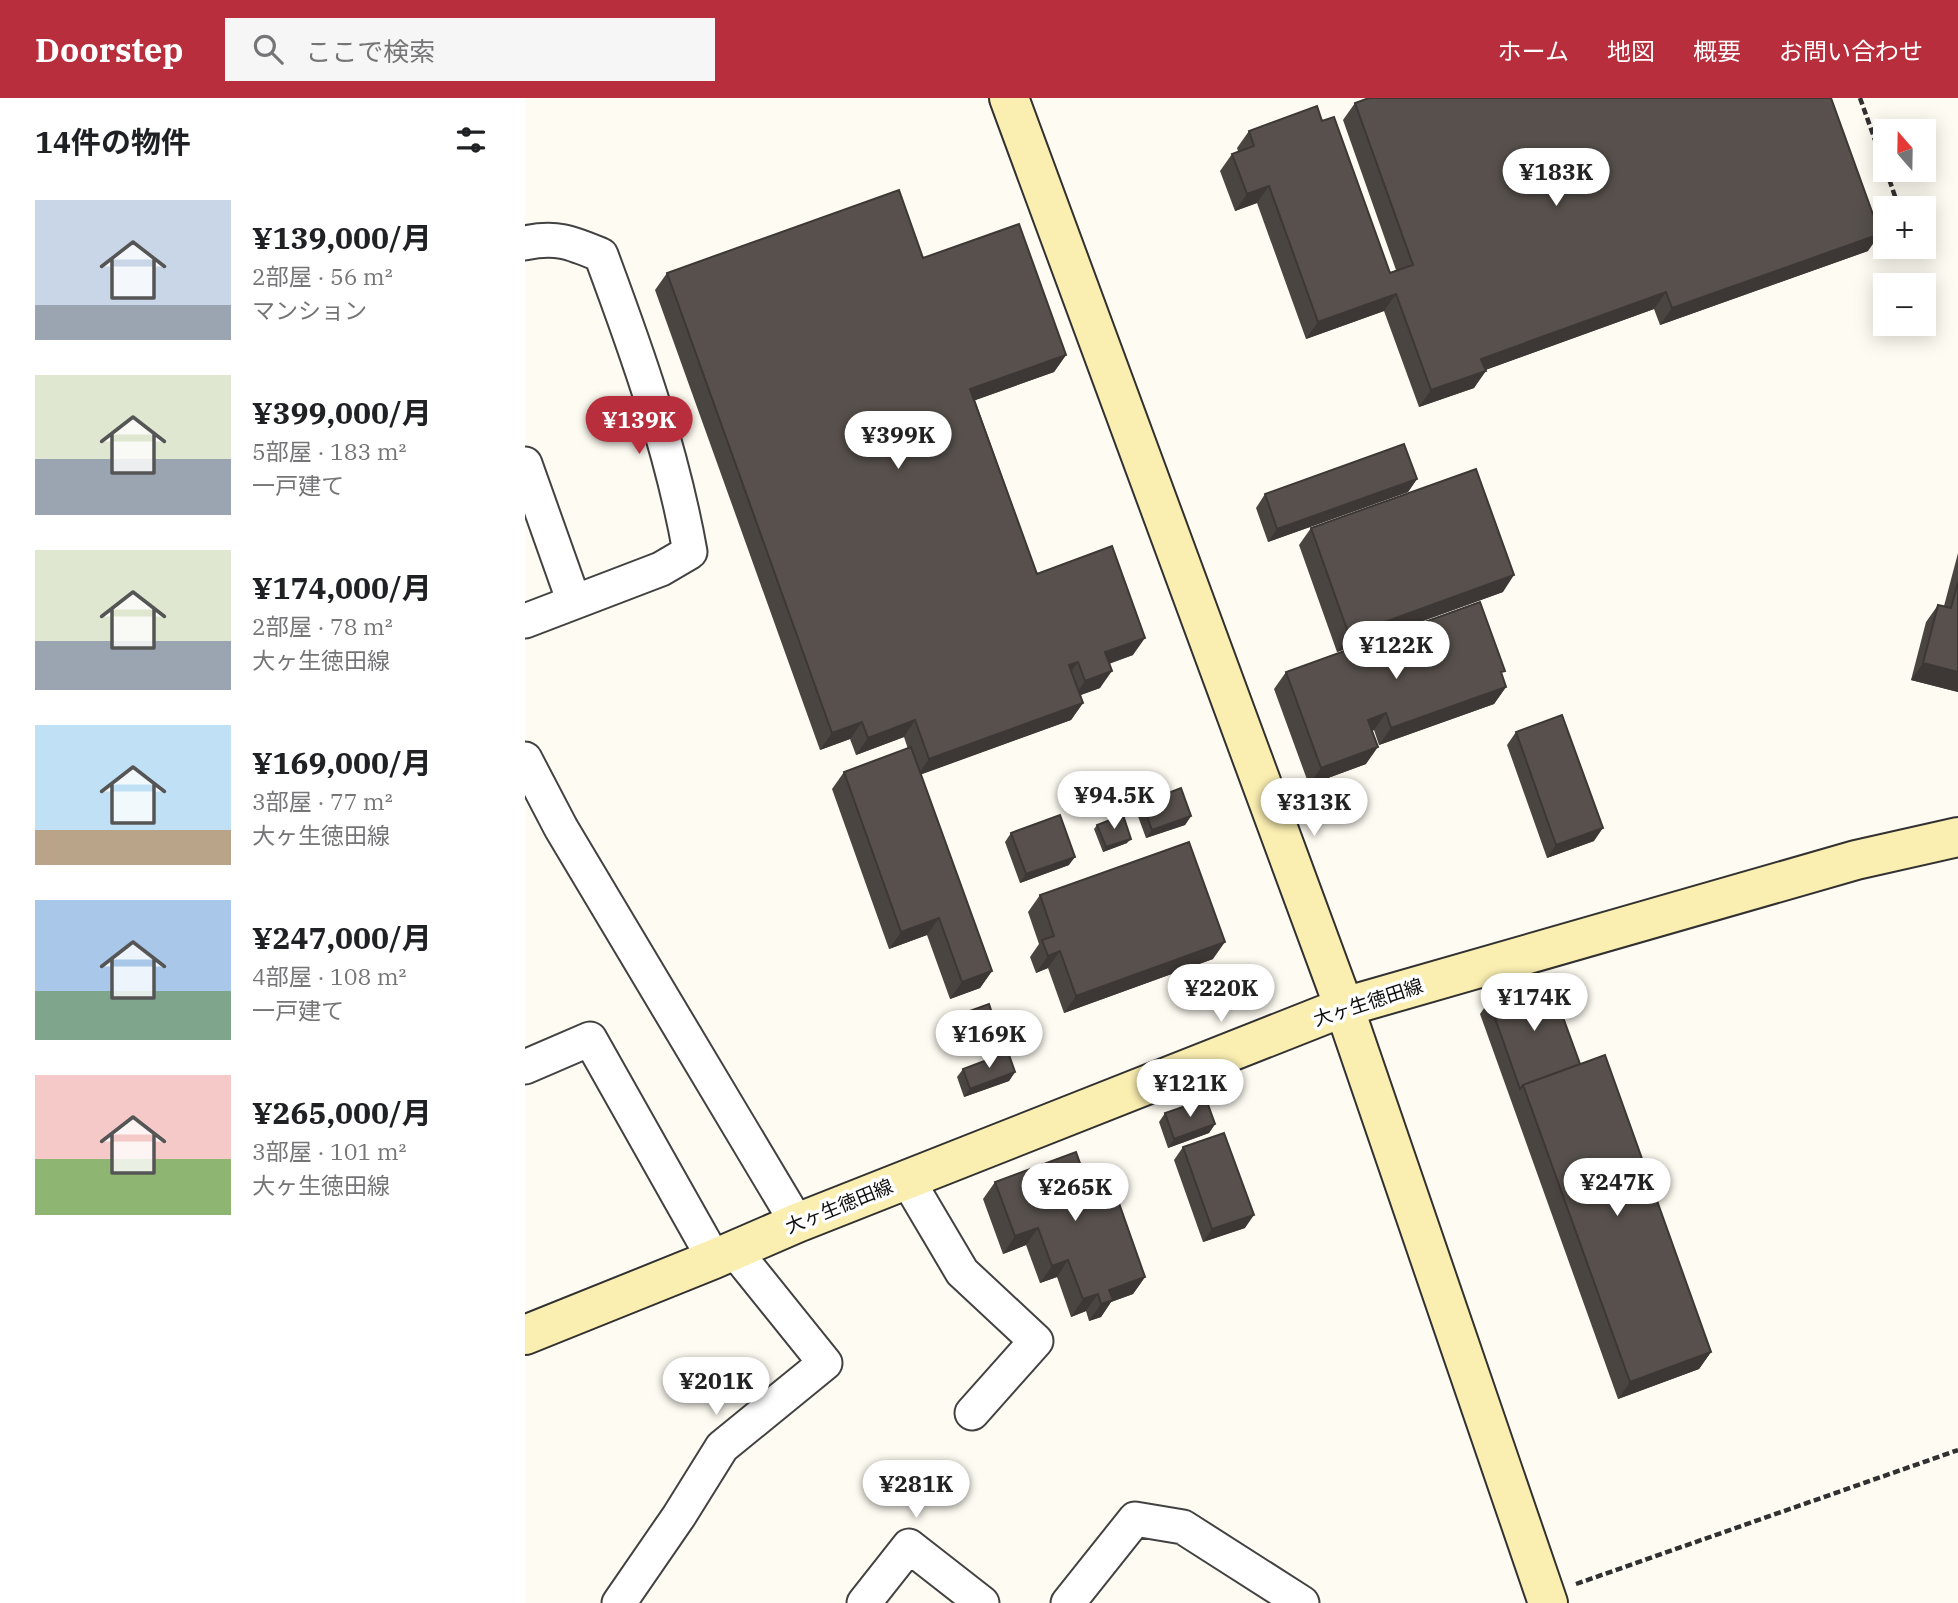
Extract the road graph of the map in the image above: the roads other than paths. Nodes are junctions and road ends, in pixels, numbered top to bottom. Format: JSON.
{"nodes":[{"id":1,"x":1009,"y":98,"type":"edge"},
{"id":2,"x":525,"y":243,"type":"edge"},
{"id":3,"x":525,"y":464,"type":"edge"},
{"id":4,"x":574,"y":602,"type":"junction"},
{"id":5,"x":525,"y":621,"type":"edge"},
{"id":6,"x":525,"y":760,"type":"edge"},
{"id":7,"x":1958,"y":837,"type":"edge"},
{"id":8,"x":1344,"y":1007,"type":"junction"},
{"id":9,"x":525,"y":1067,"type":"edge"},
{"id":10,"x":907,"y":1180,"type":"junction"},
{"id":11,"x":797,"y":1223,"type":"junction"},
{"id":12,"x":724,"y":1255,"type":"junction"},
{"id":13,"x":525,"y":1335,"type":"edge"},
{"id":14,"x":972,"y":1413,"type":"dead end"},
{"id":15,"x":1547,"y":1599,"type":"edge"},
{"id":16,"x":619,"y":1603,"type":"edge"},
{"id":17,"x":864,"y":1603,"type":"edge"},
{"id":18,"x":982,"y":1603,"type":"edge"},
{"id":19,"x":1067,"y":1603,"type":"edge"},
{"id":20,"x":1302,"y":1603,"type":"edge"}],
"edges":[{"from":1,"to":8,"type":"street"},
{"from":2,"to":4,"type":"street"},
{"from":3,"to":4,"type":"street"},
{"from":4,"to":5,"type":"street"},
{"from":6,"to":11,"type":"street"},
{"from":7,"to":8,"type":"street","name":"大ヶ生徳田線"},
{"from":8,"to":10,"type":"street","name":"大ヶ生徳田線"},
{"from":8,"to":15,"type":"street"},
{"from":9,"to":12,"type":"street"},
{"from":10,"to":11,"type":"street","name":"大ヶ生徳田線"},
{"from":10,"to":14,"type":"street"},
{"from":11,"to":12,"type":"street","name":"大ヶ生徳田線"},
{"from":12,"to":13,"type":"street","name":"大ヶ生徳田線"},
{"from":12,"to":16,"type":"street"},
{"from":17,"to":18,"type":"street"},
{"from":19,"to":20,"type":"street"}]}
